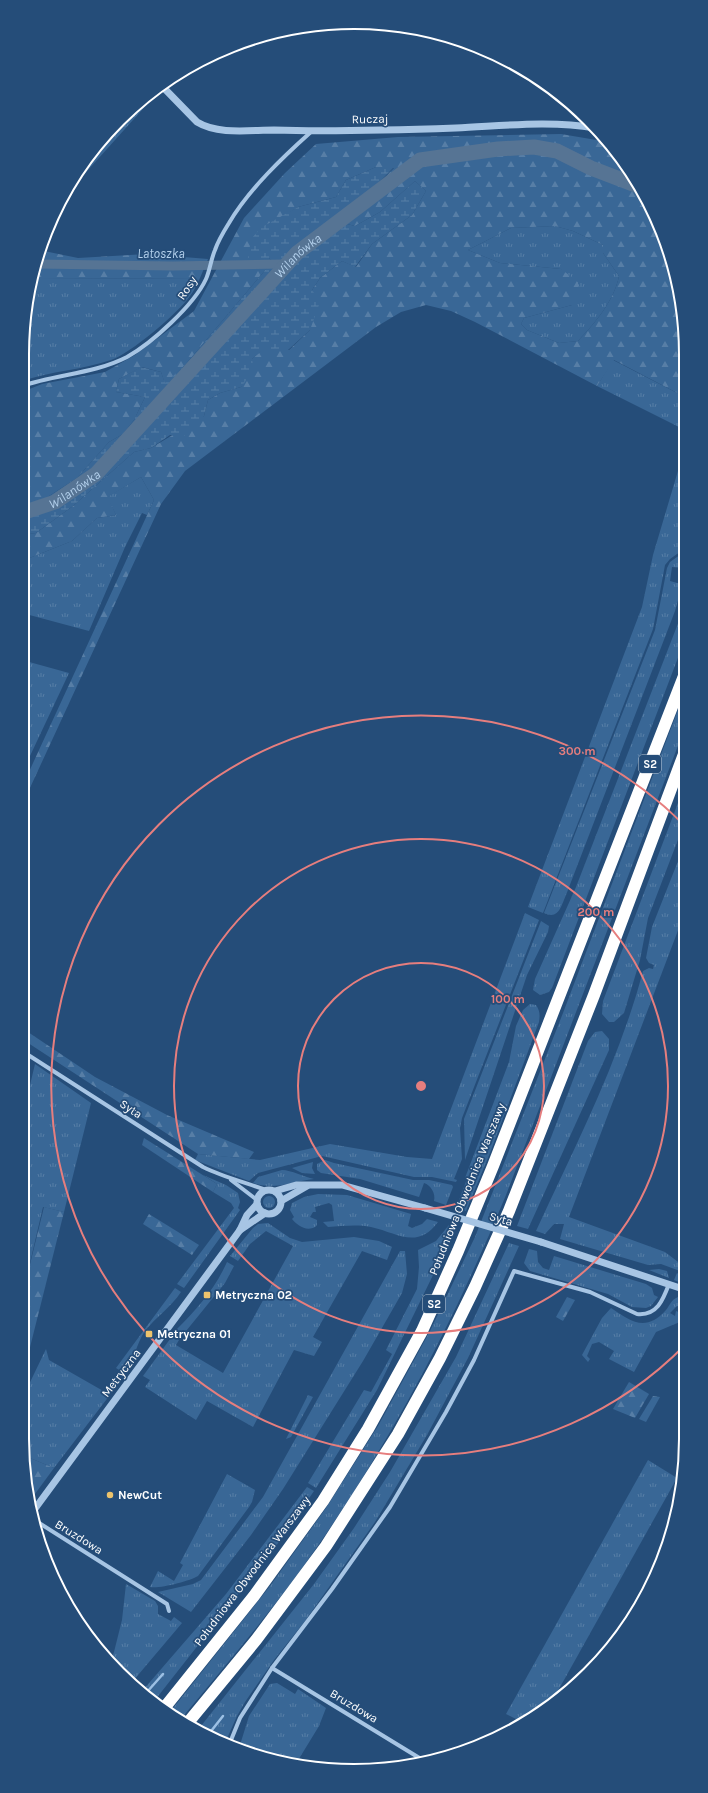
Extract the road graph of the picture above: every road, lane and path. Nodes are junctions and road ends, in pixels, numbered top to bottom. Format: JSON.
{"nodes":[{"id":1,"x":165,"y":89,"type":"edge"},
{"id":2,"x":586,"y":126,"type":"edge"},
{"id":3,"x":313,"y":131,"type":"junction"},
{"id":4,"x":29,"y":384,"type":"edge"},
{"id":5,"x":679,"y":689,"type":"edge"},
{"id":6,"x":679,"y":767,"type":"edge"},
{"id":7,"x":29,"y":1056,"type":"edge"},
{"id":8,"x":231,"y":1180,"type":"junction"},
{"id":9,"x":308,"y":1185,"type":"junction"},
{"id":10,"x":266,"y":1190,"type":"junction"},
{"id":11,"x":275,"y":1191,"type":"junction"},
{"id":12,"x":281,"y":1201,"type":"junction"},
{"id":13,"x":257,"y":1202,"type":"junction"},
{"id":14,"x":265,"y":1213,"type":"junction"},
{"id":15,"x":240,"y":1230,"type":"junction"},
{"id":16,"x":669,"y":1284,"type":"junction"},
{"id":17,"x":679,"y":1288,"type":"edge"},
{"id":18,"x":36,"y":1507,"type":"edge"},
{"id":19,"x":40,"y":1524,"type":"edge"},
{"id":20,"x":169,"y":1611,"type":"dead end"},
{"id":21,"x":272,"y":1668,"type":"junction"},
{"id":22,"x":167,"y":1705,"type":"edge"},
{"id":23,"x":190,"y":1720,"type":"edge"},
{"id":24,"x":231,"y":1739,"type":"edge"},
{"id":25,"x":417,"y":1757,"type":"edge"}],
"edges":[{"from":1,"to":3,"type":"street","name":"Ruczaj"},
{"from":2,"to":3,"type":"street","name":"Ruczaj"},
{"from":3,"to":4,"type":"street","name":"Rosy"},
{"from":5,"to":22,"type":"highway","name":"Południowa Obwodnica Warszawy","number":"S2"},
{"from":6,"to":23,"type":"highway","number":"S2"},
{"from":7,"to":8,"type":"street","name":"Syta"},
{"from":8,"to":10,"type":"street","name":"Syta"},
{"from":8,"to":13,"type":"street","name":"Syta"},
{"from":9,"to":11,"type":"street","name":"Syta"},
{"from":9,"to":12,"type":"street","name":"Syta"},
{"from":9,"to":16,"type":"street","name":"Syta","bridge":true},
{"from":10,"to":11,"type":"street"},
{"from":10,"to":13,"type":"street"},
{"from":11,"to":12,"type":"street"},
{"from":12,"to":14,"type":"street"},
{"from":13,"to":14,"type":"street"},
{"from":13,"to":15,"type":"street","name":"Metryczna"},
{"from":14,"to":15,"type":"street","name":"Metryczna"},
{"from":15,"to":18,"type":"street","name":"Metryczna"},
{"from":16,"to":17,"type":"street","name":"Syta"},
{"from":16,"to":21,"type":"street"},
{"from":19,"to":20,"type":"street","name":"Bruzdowa"},
{"from":21,"to":24,"type":"street"},
{"from":21,"to":25,"type":"street","name":"Bruzdowa"}]}
